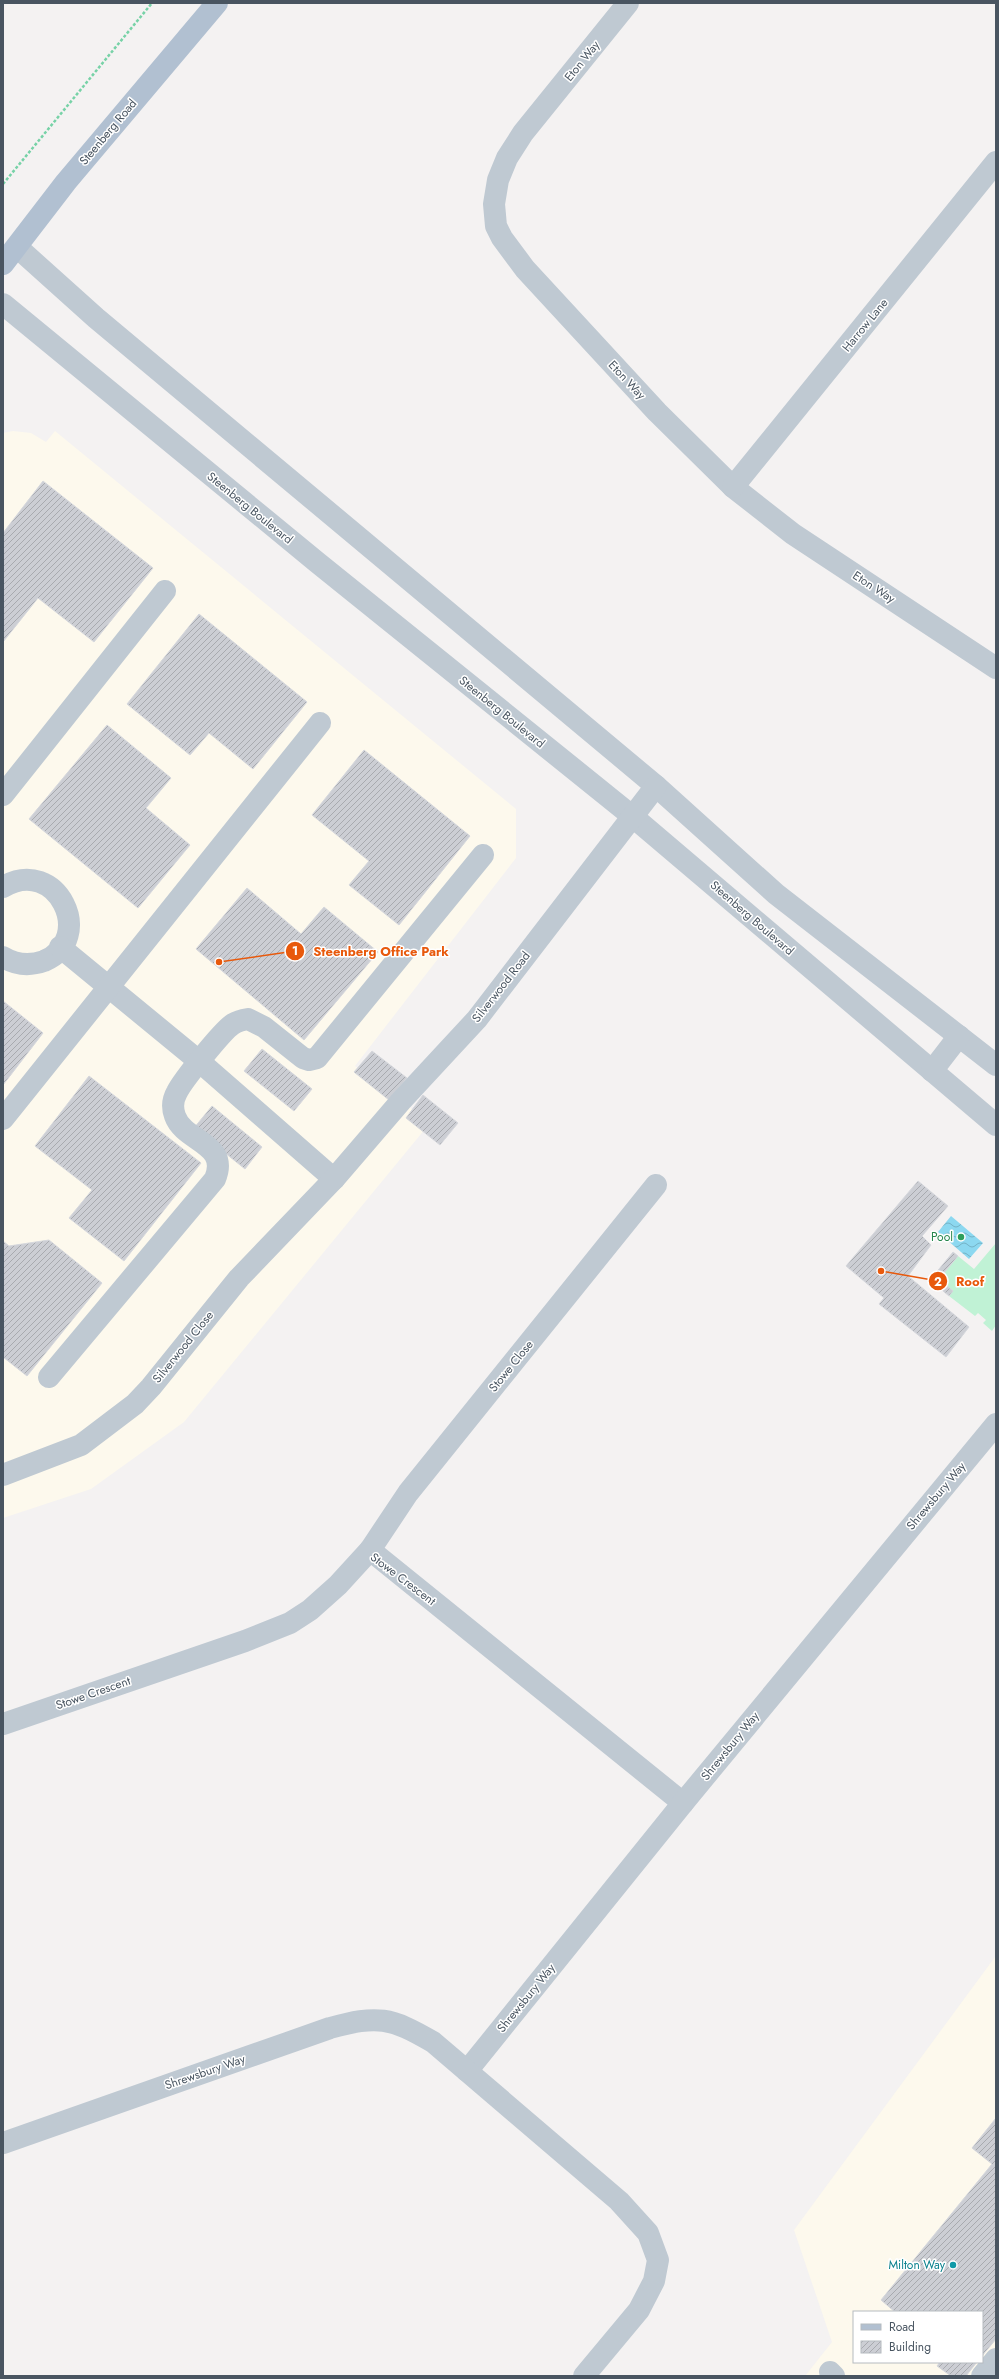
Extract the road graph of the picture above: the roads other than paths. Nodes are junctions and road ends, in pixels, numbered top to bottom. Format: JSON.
{"nodes":[{"id":1,"x":218,"y":3,"type":"edge"},
{"id":2,"x":628,"y":3,"type":"edge"},
{"id":3,"x":996,"y":162,"type":"edge"},
{"id":4,"x":10,"y":245,"type":"edge"},
{"id":5,"x":3,"y":264,"type":"edge"},
{"id":6,"x":3,"y":304,"type":"edge"},
{"id":7,"x":733,"y":487,"type":"junction"},
{"id":8,"x":165,"y":591,"type":"dead end"},
{"id":9,"x":996,"y":668,"type":"edge"},
{"id":10,"x":320,"y":723,"type":"dead end"},
{"id":11,"x":656,"y":786,"type":"junction"},
{"id":12,"x":3,"y":794,"type":"edge"},
{"id":13,"x":632,"y":816,"type":"junction"},
{"id":14,"x":483,"y":855,"type":"dead end"},
{"id":15,"x":3,"y":887,"type":"edge"},
{"id":16,"x":60,"y":947,"type":"junction"},
{"id":17,"x":3,"y":957,"type":"edge"},
{"id":18,"x":109,"y":988,"type":"junction"},
{"id":19,"x":959,"y":1036,"type":"junction"},
{"id":20,"x":200,"y":1062,"type":"junction"},
{"id":21,"x":996,"y":1065,"type":"edge"},
{"id":22,"x":932,"y":1072,"type":"junction"},
{"id":23,"x":3,"y":1119,"type":"edge"},
{"id":24,"x":996,"y":1126,"type":"edge"},
{"id":25,"x":334,"y":1179,"type":"junction"},
{"id":26,"x":656,"y":1185,"type":"dead end"},
{"id":27,"x":49,"y":1377,"type":"dead end"},
{"id":28,"x":996,"y":1424,"type":"edge"},
{"id":29,"x":3,"y":1475,"type":"edge"},
{"id":30,"x":370,"y":1550,"type":"junction"},
{"id":31,"x":3,"y":1724,"type":"edge"},
{"id":32,"x":683,"y":1803,"type":"junction"},
{"id":33,"x":467,"y":2071,"type":"junction"},
{"id":34,"x":3,"y":2143,"type":"edge"},
{"id":35,"x":996,"y":2359,"type":"edge"},
{"id":36,"x":584,"y":2376,"type":"edge"},
{"id":37,"x":982,"y":2376,"type":"edge"}],
"edges":[{"from":1,"to":4,"type":"main road","name":"Steenberg Road"},
{"from":2,"to":7,"type":"street","name":"Eton Way"},
{"from":3,"to":7,"type":"street","name":"Harrow Lane"},
{"from":4,"to":5,"type":"main road","name":"Steenberg Road"},
{"from":4,"to":11,"type":"street"},
{"from":6,"to":13,"type":"street","name":"Steenberg Boulevard"},
{"from":7,"to":9,"type":"street","name":"Eton Way"},
{"from":8,"to":12,"type":"street"},
{"from":10,"to":18,"type":"street"},
{"from":11,"to":13,"type":"street","name":"Silverwood Road"},
{"from":11,"to":19,"type":"street"},
{"from":13,"to":22,"type":"street","name":"Steenberg Boulevard"},
{"from":13,"to":25,"type":"street","name":"Silverwood Road"},
{"from":14,"to":20,"type":"street"},
{"from":15,"to":16,"type":"street"},
{"from":16,"to":17,"type":"street"},
{"from":16,"to":18,"type":"street"},
{"from":18,"to":20,"type":"street"},
{"from":18,"to":23,"type":"street"},
{"from":19,"to":21,"type":"street"},
{"from":19,"to":22,"type":"street"},
{"from":20,"to":25,"type":"street"},
{"from":20,"to":27,"type":"street"},
{"from":22,"to":24,"type":"street","name":"Steenberg Boulevard"},
{"from":25,"to":29,"type":"street","name":"Silverwood Close"},
{"from":26,"to":30,"type":"street","name":"Stowe Close"},
{"from":28,"to":32,"type":"street","name":"Shrewsbury Way"},
{"from":30,"to":31,"type":"street","name":"Stowe Crescent"},
{"from":30,"to":32,"type":"street","name":"Stowe Crescent"},
{"from":32,"to":33,"type":"street","name":"Shrewsbury Way"},
{"from":33,"to":34,"type":"street","name":"Shrewsbury Way"},
{"from":33,"to":36,"type":"street","name":"Shrewsbury Way"},
{"from":35,"to":37,"type":"street"}]}
